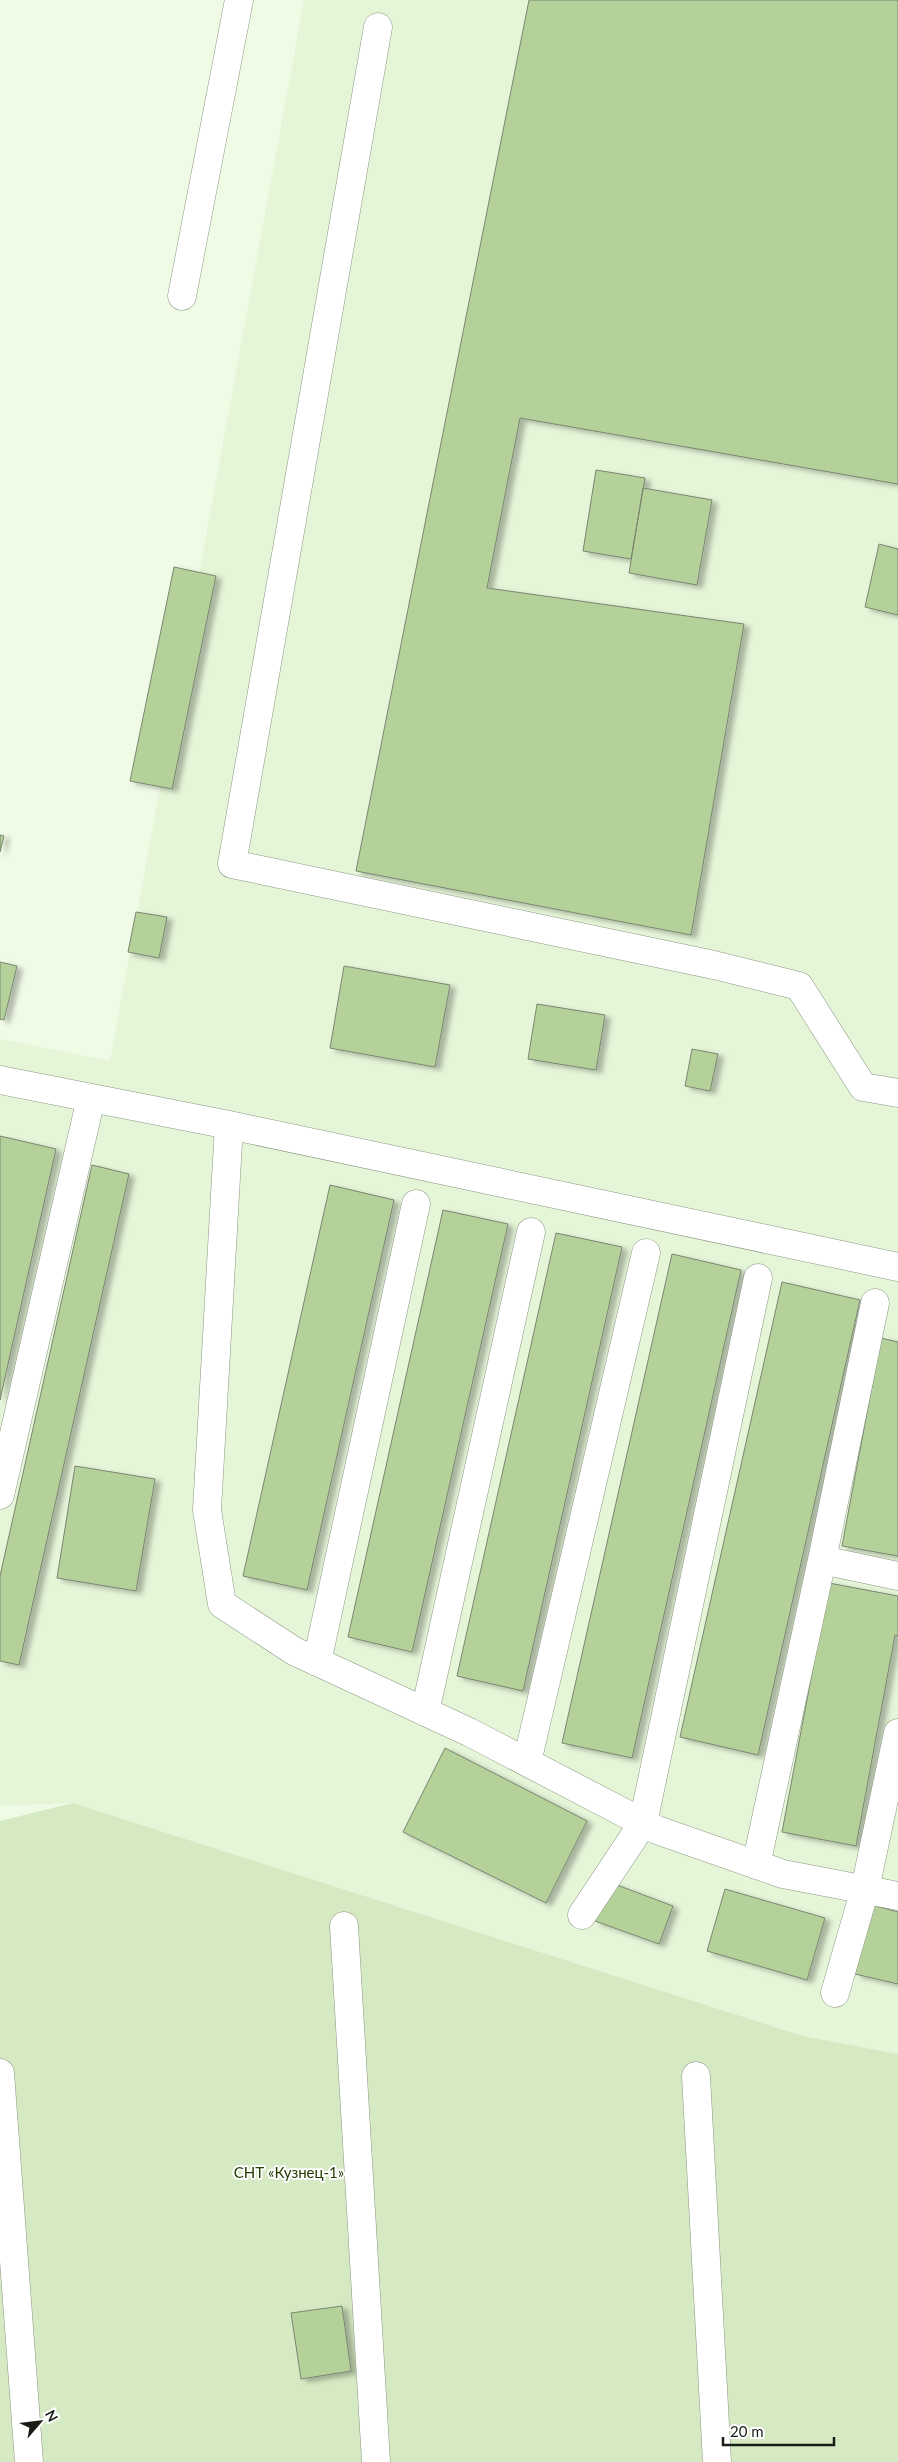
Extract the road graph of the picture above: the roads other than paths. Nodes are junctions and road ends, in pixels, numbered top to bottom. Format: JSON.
{"nodes":[{"id":1,"x":238,"y":0,"type":"edge"},
{"id":2,"x":378,"y":27,"type":"dead end"},
{"id":3,"x":182,"y":296,"type":"dead end"},
{"id":4,"x":0,"y":1080,"type":"edge"},
{"id":5,"x":898,"y":1093,"type":"edge"},
{"id":6,"x":91,"y":1098,"type":"junction"},
{"id":7,"x":229,"y":1125,"type":"junction"},
{"id":8,"x":416,"y":1204,"type":"dead end"},
{"id":9,"x":531,"y":1232,"type":"dead end"},
{"id":10,"x":646,"y":1253,"type":"dead end"},
{"id":11,"x":898,"y":1266,"type":"edge"},
{"id":12,"x":758,"y":1278,"type":"dead end"},
{"id":13,"x":875,"y":1303,"type":"dead end"},
{"id":14,"x":0,"y":1496,"type":"edge"},
{"id":15,"x":822,"y":1560,"type":"junction"},
{"id":16,"x":898,"y":1576,"type":"edge"},
{"id":17,"x":317,"y":1662,"type":"junction"},
{"id":18,"x":425,"y":1712,"type":"junction"},
{"id":19,"x":898,"y":1733,"type":"edge"},
{"id":20,"x":526,"y":1762,"type":"junction"},
{"id":21,"x":643,"y":1823,"type":"junction"},
{"id":22,"x":756,"y":1865,"type":"junction"},
{"id":23,"x":865,"y":1890,"type":"junction"},
{"id":24,"x":898,"y":1896,"type":"edge"},
{"id":25,"x":582,"y":1915,"type":"dead end"},
{"id":26,"x":344,"y":1926,"type":"dead end"},
{"id":27,"x":835,"y":1993,"type":"dead end"},
{"id":28,"x":0,"y":2073,"type":"edge"},
{"id":29,"x":696,"y":2076,"type":"dead end"},
{"id":30,"x":29,"y":2462,"type":"edge"},
{"id":31,"x":376,"y":2462,"type":"edge"},
{"id":32,"x":717,"y":2462,"type":"edge"}],
"edges":[{"from":1,"to":3,"type":"lane"},
{"from":2,"to":5,"type":"lane"},
{"from":4,"to":6,"type":"lane"},
{"from":6,"to":7,"type":"lane"},
{"from":6,"to":14,"type":"lane"},
{"from":7,"to":11,"type":"lane"},
{"from":7,"to":17,"type":"lane"},
{"from":8,"to":17,"type":"lane"},
{"from":9,"to":18,"type":"lane"},
{"from":10,"to":20,"type":"lane"},
{"from":12,"to":21,"type":"lane"},
{"from":13,"to":15,"type":"lane"},
{"from":15,"to":16,"type":"lane"},
{"from":15,"to":22,"type":"lane"},
{"from":17,"to":18,"type":"lane"},
{"from":18,"to":20,"type":"lane"},
{"from":19,"to":23,"type":"lane"},
{"from":20,"to":21,"type":"lane"},
{"from":21,"to":22,"type":"lane"},
{"from":21,"to":25,"type":"lane"},
{"from":22,"to":23,"type":"lane"},
{"from":23,"to":24,"type":"lane"},
{"from":23,"to":27,"type":"lane"},
{"from":26,"to":31,"type":"lane"},
{"from":28,"to":30,"type":"lane"},
{"from":29,"to":32,"type":"lane"}]}
